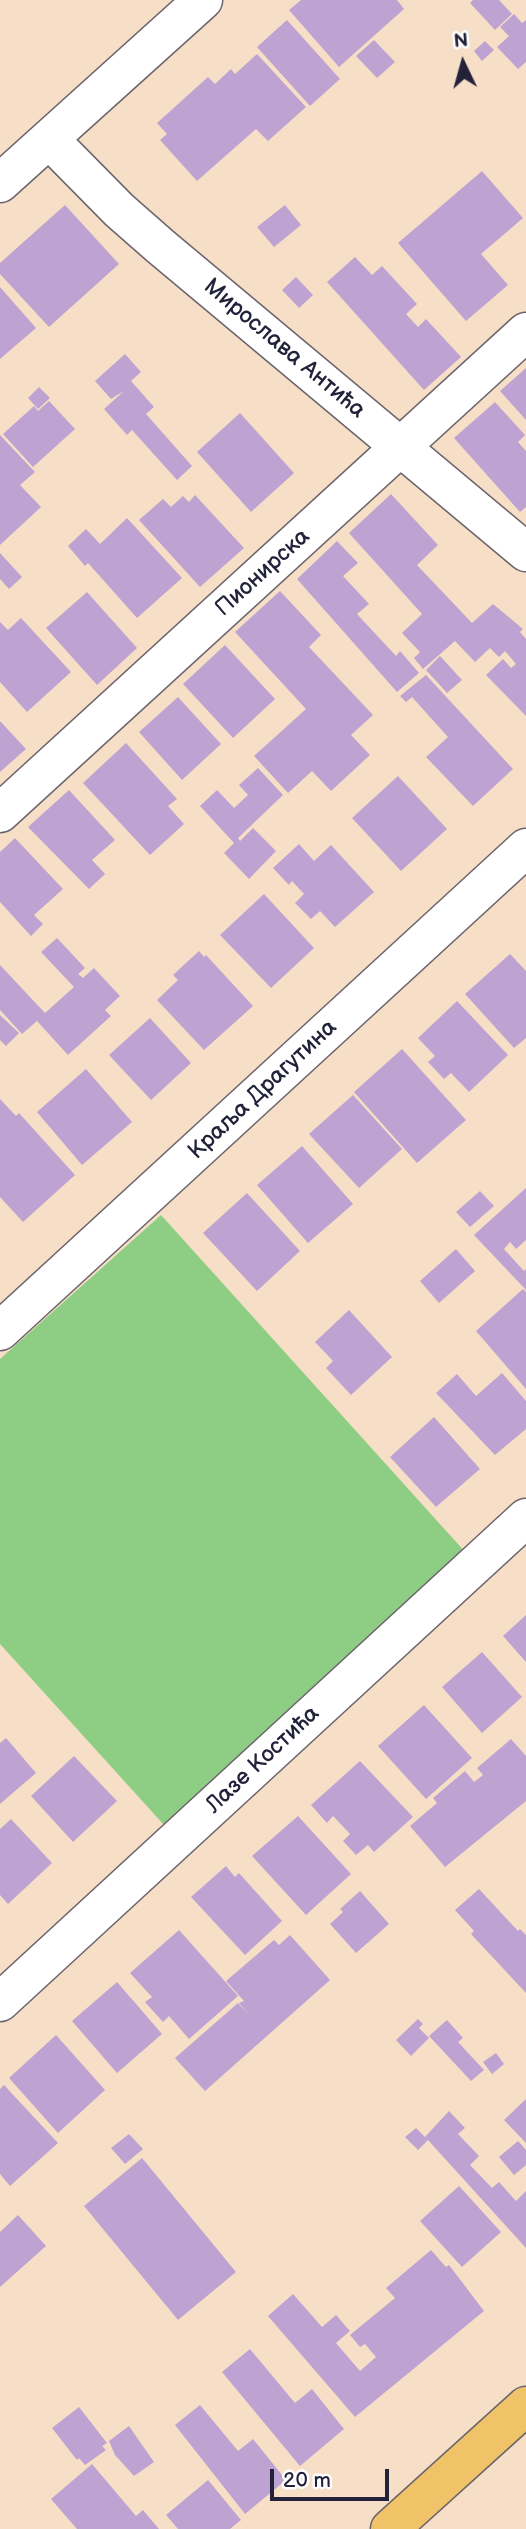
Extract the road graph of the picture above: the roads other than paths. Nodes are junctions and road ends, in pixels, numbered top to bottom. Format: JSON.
{"nodes":[{"id":1,"x":203,"y":0,"type":"edge"},
{"id":2,"x":49,"y":139,"type":"junction"},
{"id":3,"x":0,"y":183,"type":"edge"},
{"id":4,"x":526,"y":332,"type":"edge"},
{"id":5,"x":400,"y":448,"type":"junction"},
{"id":6,"x":526,"y":552,"type":"edge"},
{"id":7,"x":0,"y":813,"type":"edge"},
{"id":8,"x":526,"y":848,"type":"edge"},
{"id":9,"x":7,"y":1312,"type":"edge"},
{"id":10,"x":526,"y":1517,"type":"edge"},
{"id":11,"x":0,"y":2002,"type":"edge"},
{"id":12,"x":526,"y":2406,"type":"edge"},
{"id":13,"x":390,"y":2529,"type":"edge"}],
"edges":[{"from":1,"to":2,"type":"street"},
{"from":2,"to":3,"type":"street"},
{"from":2,"to":5,"type":"street","name":"Мирослава Антића"},
{"from":4,"to":5,"type":"street","name":"Пионирска"},
{"from":5,"to":6,"type":"street","name":"Мирослава Антића"},
{"from":5,"to":7,"type":"street","name":"Пионирска"},
{"from":8,"to":9,"type":"street","name":"Краља Драгутина"},
{"from":10,"to":11,"type":"street","name":"Лазе Костића"},
{"from":12,"to":13,"type":"main road"}]}
